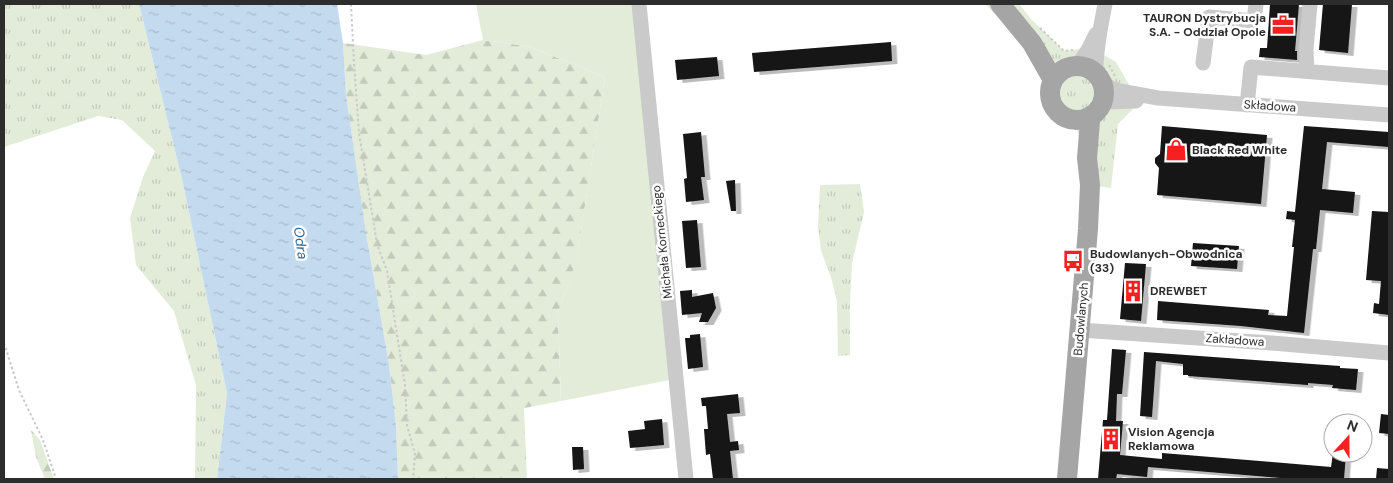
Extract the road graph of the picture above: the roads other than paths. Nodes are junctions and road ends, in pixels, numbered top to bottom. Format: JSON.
{"nodes":[{"id":1,"x":639,"y":4,"type":"edge"},
{"id":2,"x":1000,"y":4,"type":"edge"},
{"id":3,"x":1105,"y":4,"type":"edge"},
{"id":4,"x":1256,"y":4,"type":"edge"},
{"id":5,"x":1310,"y":4,"type":"edge"},
{"id":6,"x":1101,"y":26,"type":"junction"},
{"id":7,"x":1035,"y":34,"type":"junction"},
{"id":8,"x":1076,"y":60,"type":"junction"},
{"id":9,"x":1203,"y":63,"type":"dead end"},
{"id":10,"x":1306,"y":71,"type":"junction"},
{"id":11,"x":1389,"y":78,"type":"edge"},
{"id":12,"x":1053,"y":80,"type":"junction"},
{"id":13,"x":1099,"y":80,"type":"junction"},
{"id":14,"x":1150,"y":97,"type":"junction"},
{"id":15,"x":1247,"y":105,"type":"junction"},
{"id":16,"x":1096,"y":111,"type":"junction"},
{"id":17,"x":1389,"y":115,"type":"edge"},
{"id":18,"x":1068,"y":118,"type":"junction"},
{"id":19,"x":1088,"y":158,"type":"junction"},
{"id":20,"x":1080,"y":330,"type":"junction"},
{"id":21,"x":1389,"y":353,"type":"edge"},
{"id":22,"x":686,"y":479,"type":"edge"},
{"id":23,"x":1067,"y":479,"type":"edge"}],
"edges":[{"from":1,"to":22,"type":"street","name":"Michała Korneckiego"},
{"from":2,"to":7,"type":"main road"},
{"from":3,"to":6,"type":"street"},
{"from":4,"to":9,"type":"street"},
{"from":5,"to":10,"type":"street"},
{"from":6,"to":8,"type":"street"},
{"from":6,"to":13,"type":"street"},
{"from":7,"to":8,"type":"main road"},
{"from":7,"to":12,"type":"main road"},
{"from":8,"to":12,"type":"main road"},
{"from":8,"to":13,"type":"main road"},
{"from":10,"to":11,"type":"street"},
{"from":10,"to":15,"type":"street"},
{"from":12,"to":18,"type":"main road"},
{"from":13,"to":14,"type":"street","name":"Składowa"},
{"from":13,"to":16,"type":"main road"},
{"from":14,"to":15,"type":"street","name":"Składowa"},
{"from":14,"to":16,"type":"street","name":"Składowa"},
{"from":15,"to":17,"type":"street","name":"Składowa"},
{"from":16,"to":18,"type":"main road"},
{"from":16,"to":19,"type":"main road","name":"Budowlanych"},
{"from":18,"to":19,"type":"main road","name":"Budowlanych"},
{"from":19,"to":20,"type":"main road","name":"Budowlanych"},
{"from":20,"to":21,"type":"street","name":"Zakładowa"},
{"from":20,"to":23,"type":"main road","name":"Budowlanych"}]}
